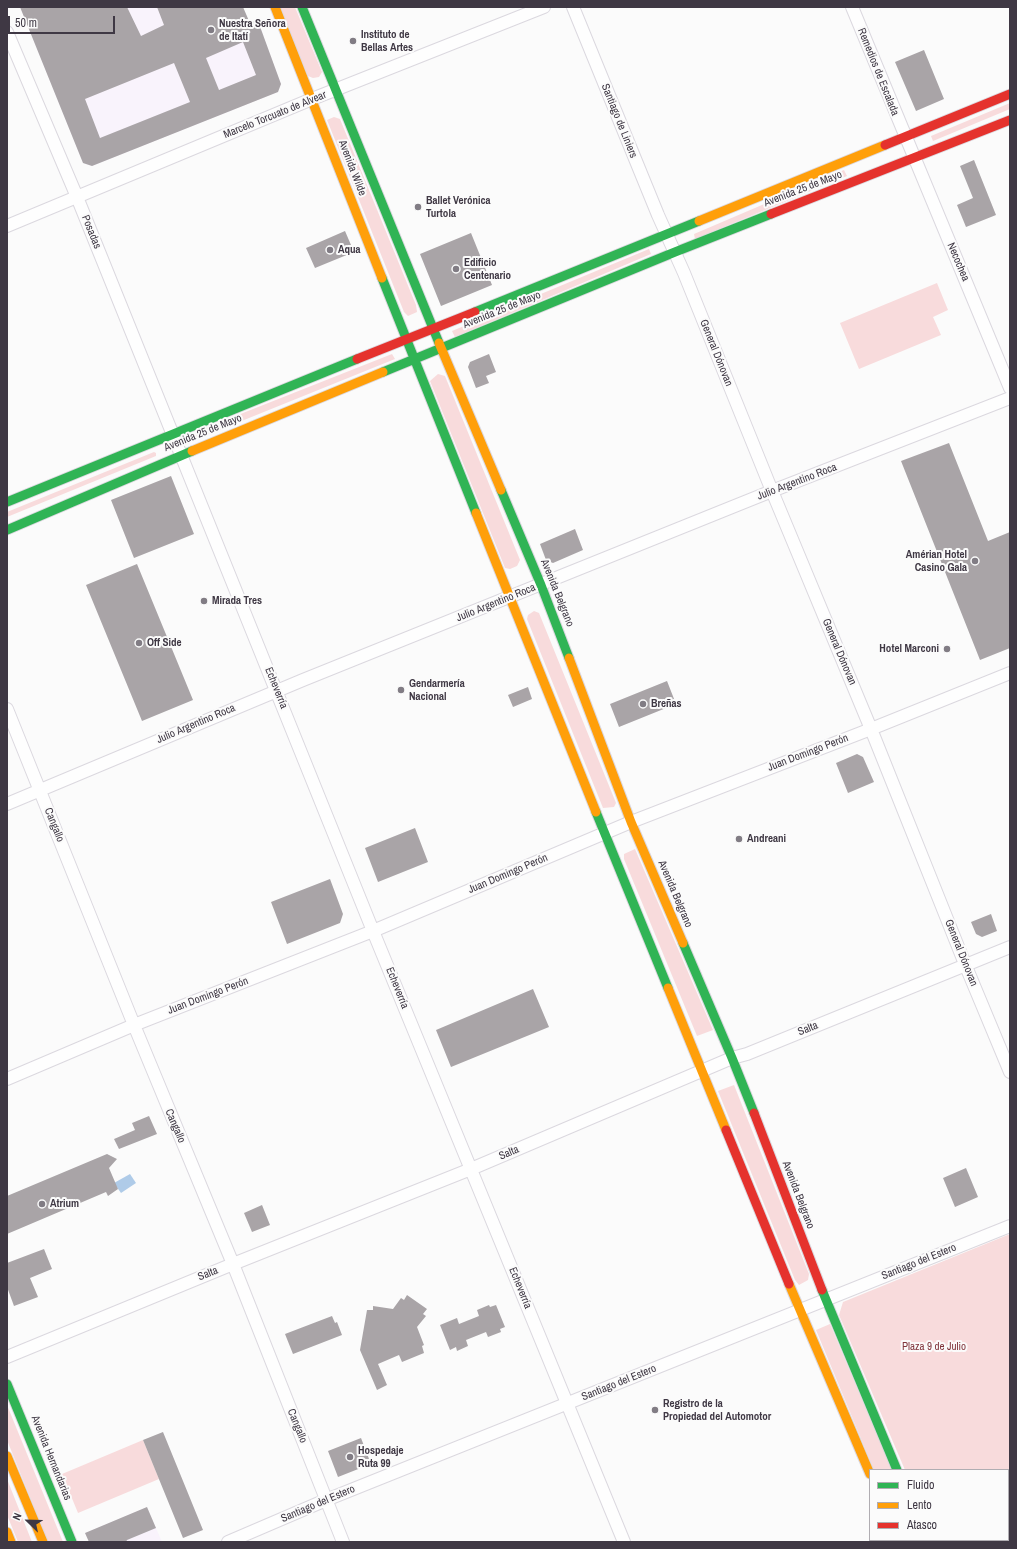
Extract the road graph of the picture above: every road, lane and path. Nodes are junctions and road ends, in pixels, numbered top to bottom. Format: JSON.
{"nodes":[{"id":1,"x":275,"y":7,"type":"edge"},
{"id":2,"x":302,"y":7,"type":"edge"},
{"id":3,"x":544,"y":7,"type":"edge"},
{"id":4,"x":573,"y":7,"type":"edge"},
{"id":5,"x":852,"y":7,"type":"edge"},
{"id":6,"x":7,"y":32,"type":"edge"},
{"id":7,"x":336,"y":91,"type":"junction"},
{"id":8,"x":1010,"y":94,"type":"edge"},
{"id":9,"x":312,"y":99,"type":"junction"},
{"id":10,"x":1010,"y":120,"type":"edge"},
{"id":11,"x":905,"y":136,"type":"junction"},
{"id":12,"x":914,"y":158,"type":"junction"},
{"id":13,"x":77,"y":197,"type":"junction"},
{"id":14,"x":7,"y":226,"type":"edge"},
{"id":15,"x":666,"y":234,"type":"junction"},
{"id":16,"x":675,"y":252,"type":"junction"},
{"id":17,"x":433,"y":328,"type":"junction"},
{"id":18,"x":406,"y":339,"type":"junction"},
{"id":19,"x":441,"y":348,"type":"junction"},
{"id":20,"x":415,"y":360,"type":"junction"},
{"id":21,"x":1010,"y":388,"type":"edge"},
{"id":22,"x":1010,"y":398,"type":"edge"},
{"id":23,"x":173,"y":433,"type":"junction"},
{"id":24,"x":181,"y":455,"type":"junction"},
{"id":25,"x":772,"y":491,"type":"junction"},
{"id":26,"x":7,"y":502,"type":"edge"},
{"id":27,"x":7,"y":530,"type":"edge"},
{"id":28,"x":541,"y":585,"type":"junction"},
{"id":29,"x":510,"y":597,"type":"junction"},
{"id":30,"x":1010,"y":673,"type":"edge"},
{"id":31,"x":277,"y":690,"type":"junction"},
{"id":32,"x":7,"y":709,"type":"edge"},
{"id":33,"x":871,"y":729,"type":"junction"},
{"id":34,"x":40,"y":790,"type":"junction"},
{"id":35,"x":7,"y":804,"type":"edge"},
{"id":36,"x":632,"y":822,"type":"junction"},
{"id":37,"x":606,"y":833,"type":"junction"},
{"id":38,"x":373,"y":931,"type":"junction"},
{"id":39,"x":1010,"y":947,"type":"edge"},
{"id":40,"x":965,"y":964,"type":"junction"},
{"id":41,"x":134,"y":1025,"type":"junction"},
{"id":42,"x":732,"y":1058,"type":"junction"},
{"id":43,"x":702,"y":1070,"type":"junction"},
{"id":44,"x":1010,"y":1072,"type":"edge"},
{"id":45,"x":7,"y":1079,"type":"edge"},
{"id":46,"x":471,"y":1169,"type":"junction"},
{"id":47,"x":1010,"y":1226,"type":"edge"},
{"id":48,"x":233,"y":1264,"type":"junction"},
{"id":49,"x":826,"y":1299,"type":"junction"},
{"id":50,"x":800,"y":1310,"type":"junction"},
{"id":51,"x":7,"y":1357,"type":"edge"},
{"id":52,"x":7,"y":1384,"type":"edge"},
{"id":53,"x":566,"y":1404,"type":"junction"},
{"id":54,"x":7,"y":1456,"type":"edge"},
{"id":55,"x":897,"y":1469,"type":"edge"},
{"id":56,"x":869,"y":1472,"type":"edge"},
{"id":57,"x":326,"y":1500,"type":"junction"},
{"id":58,"x":7,"y":1532,"type":"edge"},
{"id":59,"x":11,"y":1542,"type":"edge"},
{"id":60,"x":42,"y":1542,"type":"edge"},
{"id":61,"x":72,"y":1542,"type":"edge"},
{"id":62,"x":228,"y":1542,"type":"edge"},
{"id":63,"x":343,"y":1542,"type":"edge"},
{"id":64,"x":624,"y":1542,"type":"edge"}],
"edges":[{"from":1,"to":9,"type":"main road","name":"Avenida Wilde"},
{"from":2,"to":7,"type":"main road","name":"Avenida Wilde"},
{"from":3,"to":7,"type":"street","name":"Marcelo Torcuato de Alvear"},
{"from":4,"to":15,"type":"street","name":"Santiago de Liniers"},
{"from":5,"to":11,"type":"street","name":"Remedios de Escalada"},
{"from":6,"to":13,"type":"street","name":"Posadas"},
{"from":7,"to":9,"type":"street","name":"Marcelo Torcuato de Alvear"},
{"from":7,"to":17,"type":"main road","name":"Avenida Wilde"},
{"from":8,"to":11,"type":"main road","name":"Avenida 25 de Mayo"},
{"from":9,"to":13,"type":"street","name":"Marcelo Torcuato de Alvear"},
{"from":9,"to":18,"type":"main road","name":"Avenida Wilde"},
{"from":10,"to":12,"type":"main road","name":"Avenida 25 de Mayo"},
{"from":11,"to":12,"type":"street","name":"Necochea"},
{"from":11,"to":15,"type":"main road","name":"Avenida 25 de Mayo"},
{"from":12,"to":16,"type":"main road","name":"Avenida 25 de Mayo"},
{"from":12,"to":21,"type":"street","name":"Necochea"},
{"from":13,"to":14,"type":"street","name":"Marcelo Torcuato de Alvear"},
{"from":13,"to":23,"type":"street","name":"Posadas"},
{"from":15,"to":16,"type":"street","name":"General Dónovan"},
{"from":15,"to":17,"type":"main road","name":"Avenida 25 de Mayo"},
{"from":16,"to":19,"type":"main road","name":"Avenida 25 de Mayo"},
{"from":16,"to":25,"type":"street","name":"General Dónovan"},
{"from":17,"to":18,"type":"main road","name":"Avenida 25 de Mayo"},
{"from":17,"to":19,"type":"main road","name":"Avenida Belgrano"},
{"from":18,"to":20,"type":"main road"},
{"from":18,"to":23,"type":"main road","name":"Avenida 25 de Mayo"},
{"from":19,"to":20,"type":"main road","name":"Avenida 25 de Mayo"},
{"from":19,"to":28,"type":"main road","name":"Avenida Belgrano"},
{"from":20,"to":24,"type":"main road","name":"Avenida 25 de Mayo"},
{"from":20,"to":29,"type":"main road"},
{"from":22,"to":25,"type":"street","name":"Julio Argentino Roca"},
{"from":23,"to":24,"type":"street","name":"Echeverría"},
{"from":23,"to":26,"type":"main road","name":"Avenida 25 de Mayo"},
{"from":24,"to":27,"type":"main road","name":"Avenida 25 de Mayo"},
{"from":24,"to":31,"type":"street","name":"Echeverría"},
{"from":25,"to":28,"type":"street","name":"Julio Argentino Roca"},
{"from":25,"to":33,"type":"street","name":"General Dónovan"},
{"from":28,"to":29,"type":"street","name":"Julio Argentino Roca"},
{"from":28,"to":36,"type":"main road","name":"Avenida Belgrano"},
{"from":29,"to":31,"type":"street","name":"Julio Argentino Roca"},
{"from":29,"to":37,"type":"main road"},
{"from":30,"to":33,"type":"street","name":"Juan Domingo Perón"},
{"from":31,"to":34,"type":"street","name":"Julio Argentino Roca"},
{"from":31,"to":38,"type":"street","name":"Echeverría"},
{"from":32,"to":34,"type":"street","name":"Cangallo"},
{"from":33,"to":36,"type":"street","name":"Juan Domingo Perón"},
{"from":33,"to":40,"type":"street","name":"General Dónovan"},
{"from":34,"to":35,"type":"street","name":"Julio Argentino Roca"},
{"from":34,"to":41,"type":"street","name":"Cangallo"},
{"from":36,"to":37,"type":"street","name":"Juan Domingo Perón"},
{"from":36,"to":42,"type":"main road","name":"Avenida Belgrano"},
{"from":37,"to":38,"type":"street","name":"Juan Domingo Perón"},
{"from":37,"to":43,"type":"main road"},
{"from":38,"to":41,"type":"street","name":"Juan Domingo Perón"},
{"from":38,"to":46,"type":"street","name":"Echeverría"},
{"from":39,"to":40,"type":"street","name":"Salta"},
{"from":40,"to":42,"type":"street","name":"Salta"},
{"from":40,"to":44,"type":"street","name":"General Dónovan"},
{"from":41,"to":45,"type":"street","name":"Juan Domingo Perón"},
{"from":41,"to":48,"type":"street","name":"Cangallo"},
{"from":42,"to":43,"type":"street","name":"Salta"},
{"from":42,"to":49,"type":"main road","name":"Avenida Belgrano"},
{"from":43,"to":46,"type":"street","name":"Salta"},
{"from":43,"to":50,"type":"main road"},
{"from":46,"to":48,"type":"street","name":"Salta"},
{"from":46,"to":53,"type":"street","name":"Echeverría"},
{"from":47,"to":49,"type":"street","name":"Santiago del Estero"},
{"from":48,"to":51,"type":"street","name":"Salta"},
{"from":48,"to":57,"type":"street","name":"Cangallo"},
{"from":49,"to":50,"type":"street","name":"Santiago del Estero"},
{"from":49,"to":55,"type":"main road","name":"Avenida Belgrano"},
{"from":50,"to":53,"type":"street","name":"Santiago del Estero"},
{"from":50,"to":56,"type":"main road"},
{"from":52,"to":61,"type":"main road","name":"Avenida Hernandarias"},
{"from":53,"to":57,"type":"street","name":"Santiago del Estero"},
{"from":53,"to":64,"type":"street","name":"Echeverría"},
{"from":54,"to":60,"type":"main road"},
{"from":57,"to":62,"type":"street","name":"Santiago del Estero"},
{"from":57,"to":63,"type":"street","name":"Cangallo"},
{"from":58,"to":59,"type":"main road"}]}
